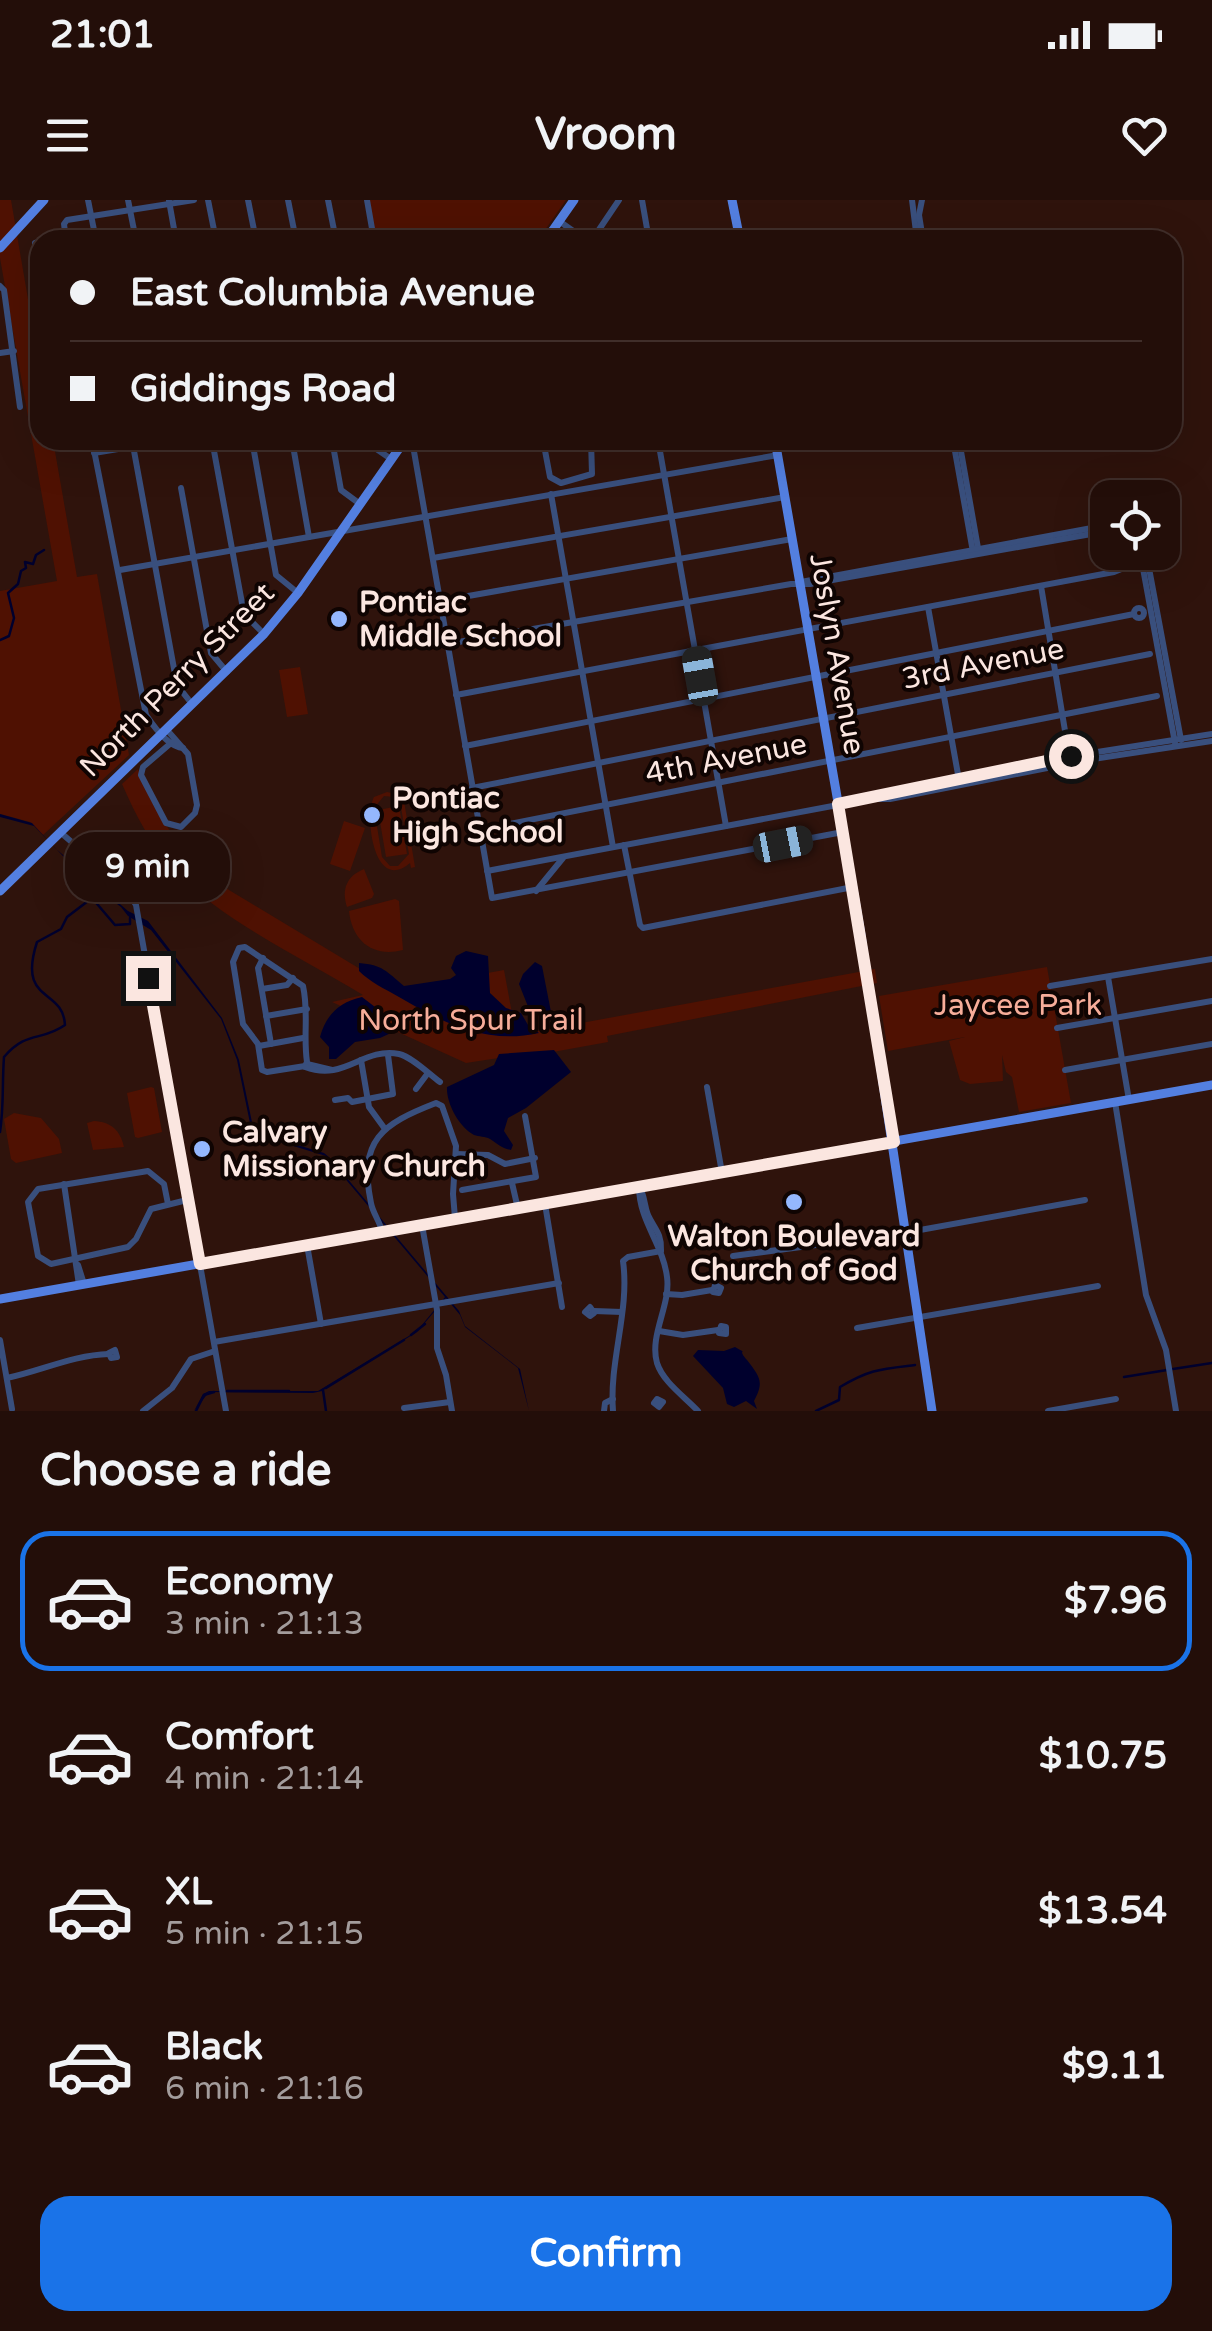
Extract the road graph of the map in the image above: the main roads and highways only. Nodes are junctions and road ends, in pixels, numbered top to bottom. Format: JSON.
{"nodes":[{"id":1,"x":44,"y":200,"type":"edge"},
{"id":2,"x":574,"y":200,"type":"edge"},
{"id":3,"x":732,"y":200,"type":"edge"},
{"id":4,"x":553,"y":230,"type":"edge"},
{"id":5,"x":738,"y":230,"type":"edge"},
{"id":6,"x":2,"y":247,"type":"edge"},
{"id":7,"x":400,"y":450,"type":"edge"},
{"id":8,"x":777,"y":450,"type":"edge"},
{"id":9,"x":0,"y":891,"type":"edge"},
{"id":10,"x":1212,"y":1086,"type":"edge"},
{"id":11,"x":894,"y":1142,"type":"junction"},
{"id":12,"x":0,"y":1300,"type":"edge"},
{"id":13,"x":932,"y":1411,"type":"edge"}],
"edges":[{"from":1,"to":6,"type":"main road"},
{"from":2,"to":4,"type":"main road"},
{"from":3,"to":5,"type":"main road"},
{"from":7,"to":9,"type":"main road","name":"North Perry Street"},
{"from":8,"to":11,"type":"main road","name":"Joslyn Avenue"},
{"from":10,"to":11,"type":"main road"},
{"from":11,"to":12,"type":"main road"},
{"from":11,"to":13,"type":"main road","name":"Joslyn Avenue"}]}
